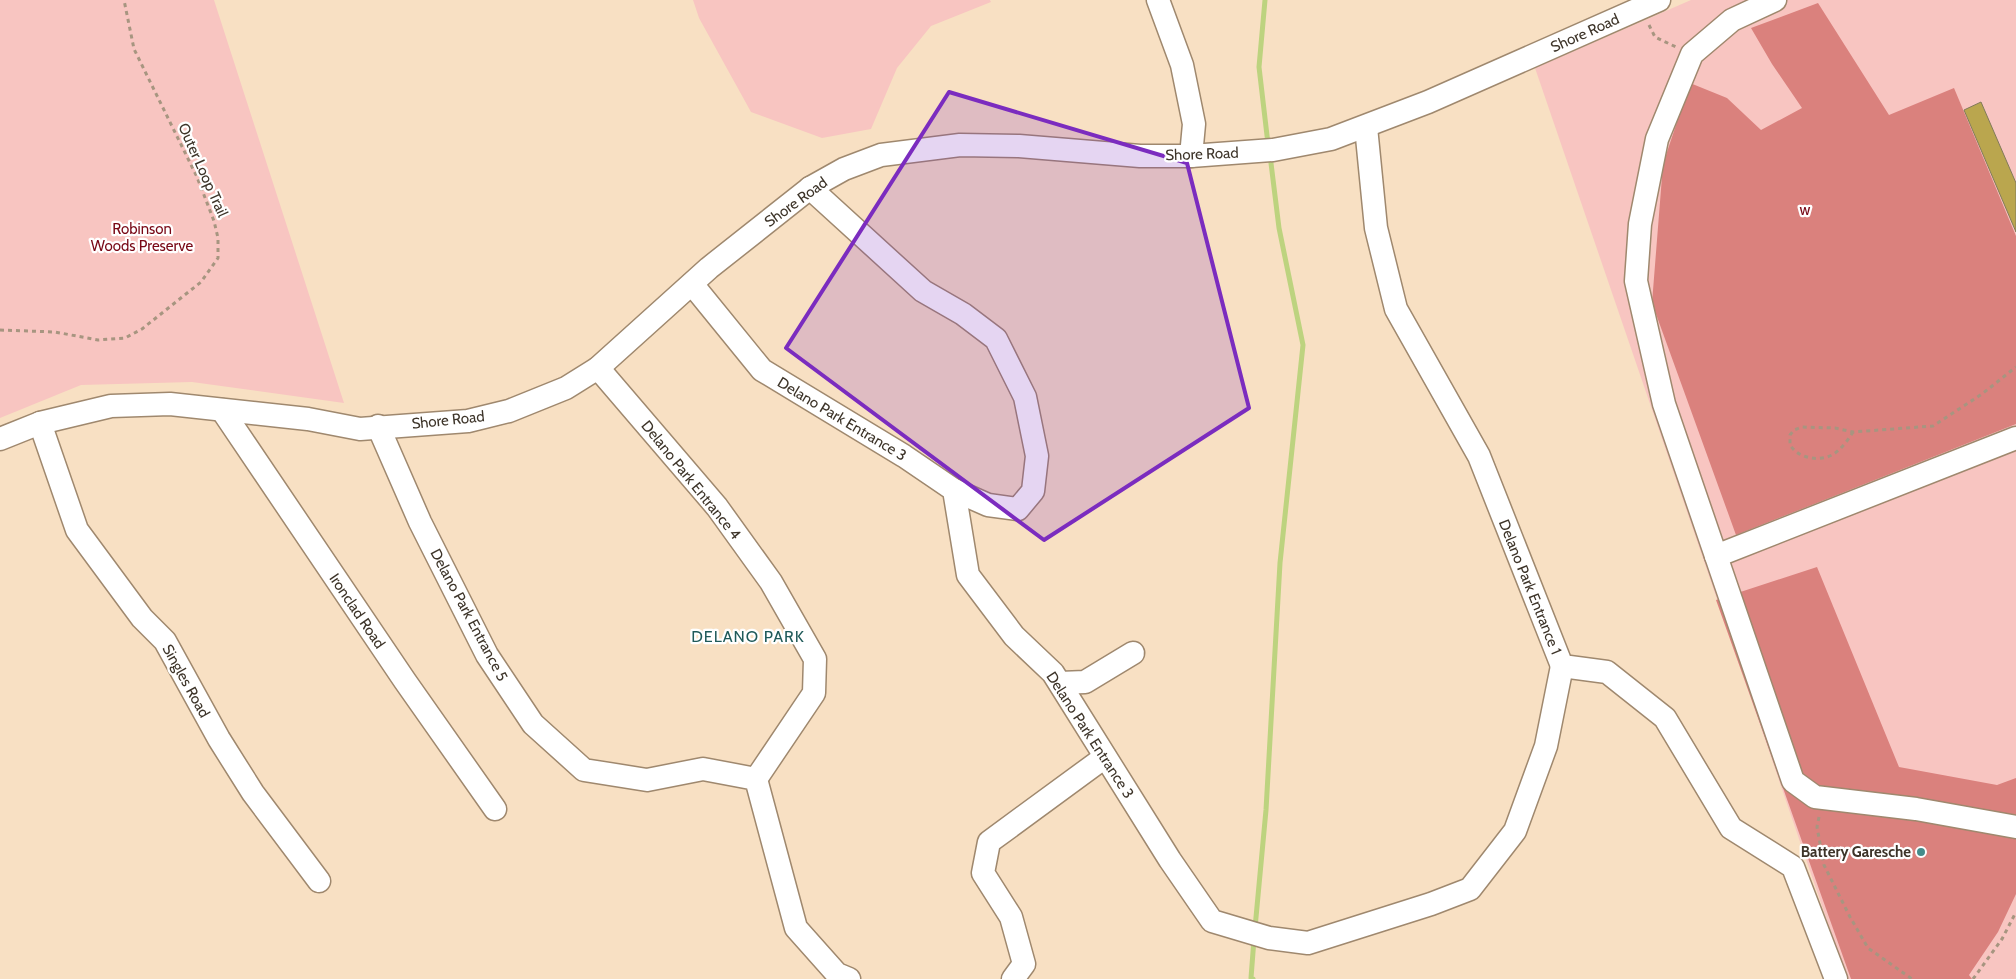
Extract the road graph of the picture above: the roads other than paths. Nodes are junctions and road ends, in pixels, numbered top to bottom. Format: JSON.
{"nodes":[{"id":1,"x":1158,"y":0,"type":"edge"},
{"id":2,"x":1659,"y":0,"type":"edge"},
{"id":3,"x":1775,"y":0,"type":"edge"},
{"id":4,"x":1366,"y":127,"type":"junction"},
{"id":5,"x":1191,"y":156,"type":"junction"},
{"id":6,"x":810,"y":188,"type":"junction"},
{"id":7,"x":692,"y":284,"type":"junction"},
{"id":8,"x":598,"y":368,"type":"junction"},
{"id":9,"x":222,"y":410,"type":"junction"},
{"id":10,"x":40,"y":424,"type":"junction"},
{"id":11,"x":378,"y":426,"type":"junction"},
{"id":12,"x":2016,"y":438,"type":"edge"},
{"id":13,"x":0,"y":439,"type":"edge"},
{"id":14,"x":954,"y":490,"type":"junction"},
{"id":15,"x":1716,"y":556,"type":"junction"},
{"id":16,"x":1132,"y":653,"type":"dead end"},
{"id":17,"x":1562,"y":666,"type":"junction"},
{"id":18,"x":1060,"y":683,"type":"junction"},
{"id":19,"x":1105,"y":757,"type":"junction"},
{"id":20,"x":756,"y":780,"type":"junction"},
{"id":21,"x":495,"y":809,"type":"dead end"},
{"id":22,"x":2016,"y":827,"type":"edge"},
{"id":23,"x":319,"y":881,"type":"dead end"},
{"id":24,"x":849,"y":979,"type":"edge"},
{"id":25,"x":1013,"y":979,"type":"edge"},
{"id":26,"x":1836,"y":979,"type":"edge"}],
"edges":[{"from":1,"to":5,"type":"street"},
{"from":2,"to":4,"type":"street","name":"Shore Road"},
{"from":3,"to":15,"type":"street"},
{"from":4,"to":5,"type":"street","name":"Shore Road"},
{"from":4,"to":17,"type":"street","name":"Delano Park Entrance 1"},
{"from":5,"to":6,"type":"street","name":"Shore Road"},
{"from":6,"to":7,"type":"street","name":"Shore Road"},
{"from":6,"to":14,"type":"street"},
{"from":7,"to":8,"type":"street","name":"Shore Road"},
{"from":7,"to":14,"type":"street","name":"Delano Park Entrance 3"},
{"from":8,"to":11,"type":"street","name":"Shore Road"},
{"from":8,"to":20,"type":"street","name":"Delano Park Entrance 4"},
{"from":9,"to":10,"type":"street","name":"Shore Road"},
{"from":9,"to":11,"type":"street","name":"Shore Road"},
{"from":9,"to":21,"type":"street","name":"Ironclad Road"},
{"from":10,"to":13,"type":"street","name":"Shore Road"},
{"from":10,"to":23,"type":"street","name":"Singles Road"},
{"from":11,"to":20,"type":"street","name":"Delano Park Entrance 5"},
{"from":12,"to":15,"type":"street"},
{"from":14,"to":18,"type":"street","name":"Delano Park Entrance 3"},
{"from":15,"to":22,"type":"street"},
{"from":16,"to":18,"type":"street"},
{"from":17,"to":19,"type":"street","name":"Delano Park Entrance 3"},
{"from":17,"to":26,"type":"street","name":"Delano Park Entrance 1"},
{"from":18,"to":19,"type":"street","name":"Delano Park Entrance 3"},
{"from":19,"to":25,"type":"street"},
{"from":20,"to":24,"type":"street"}]}
